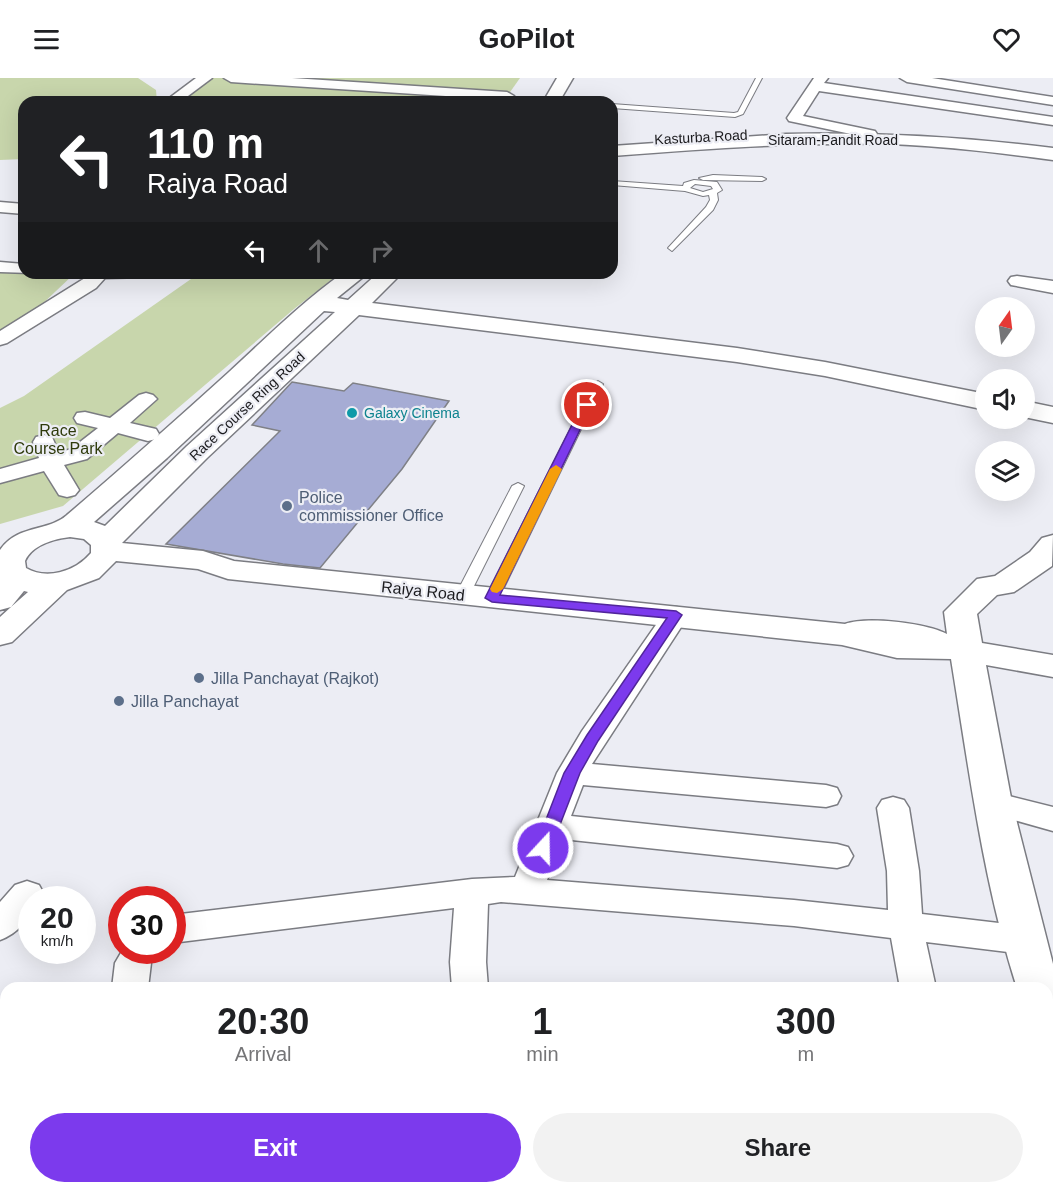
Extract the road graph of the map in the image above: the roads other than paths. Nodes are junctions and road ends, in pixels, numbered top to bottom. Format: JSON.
{"nodes":[{"id":1,"x":205,"y":78,"type":"edge"},
{"id":2,"x":231,"y":78,"type":"edge"},
{"id":3,"x":423,"y":78,"type":"edge"},
{"id":4,"x":565,"y":78,"type":"edge"},
{"id":5,"x":759,"y":78,"type":"edge"},
{"id":6,"x":907,"y":78,"type":"edge"},
{"id":7,"x":994,"y":78,"type":"edge"},
{"id":8,"x":293,"y":80,"type":"edge"},
{"id":9,"x":818,"y":82,"type":"edge"},
{"id":10,"x":1053,"y":87,"type":"edge"},
{"id":11,"x":414,"y":90,"type":"junction"},
{"id":12,"x":508,"y":95,"type":"edge"},
{"id":13,"x":180,"y":96,"type":"edge"},
{"id":14,"x":275,"y":96,"type":"edge"},
{"id":15,"x":409,"y":96,"type":"edge"},
{"id":16,"x":554,"y":96,"type":"edge"},
{"id":17,"x":1053,"y":101,"type":"edge"},
{"id":18,"x":618,"y":106,"type":"edge"},
{"id":19,"x":794,"y":118,"type":"junction"},
{"id":20,"x":1053,"y":121,"type":"edge"},
{"id":21,"x":870,"y":134,"type":"junction"},
{"id":22,"x":777,"y":137,"type":"junction"},
{"id":23,"x":618,"y":143,"type":"edge"},
{"id":24,"x":1005,"y":148,"type":"junction"},
{"id":25,"x":618,"y":150,"type":"edge"},
{"id":26,"x":1053,"y":154,"type":"edge"},
{"id":27,"x":762,"y":179,"type":"dead end"},
{"id":28,"x":699,"y":182,"type":"junction"},
{"id":29,"x":618,"y":183,"type":"edge"},
{"id":30,"x":686,"y":189,"type":"junction"},
{"id":31,"x":713,"y":193,"type":"junction"},
{"id":32,"x":0,"y":207,"type":"edge"},
{"id":33,"x":18,"y":208,"type":"edge"},
{"id":34,"x":672,"y":248,"type":"dead end"},
{"id":35,"x":0,"y":267,"type":"edge"},
{"id":36,"x":18,"y":268,"type":"edge"},
{"id":37,"x":91,"y":279,"type":"edge"},
{"id":38,"x":349,"y":279,"type":"edge"},
{"id":39,"x":384,"y":279,"type":"edge"},
{"id":40,"x":1017,"y":281,"type":"dead end"},
{"id":41,"x":1053,"y":287,"type":"edge"},
{"id":42,"x":318,"y":303,"type":"junction"},
{"id":43,"x":352,"y":307,"type":"junction"},
{"id":44,"x":0,"y":339,"type":"edge"},
{"id":45,"x":598,"y":384,"type":"dead end"},
{"id":46,"x":146,"y":399,"type":"dead end"},
{"id":47,"x":975,"y":400,"type":"edge"},
{"id":48,"x":1035,"y":411,"type":"edge"},
{"id":49,"x":1053,"y":415,"type":"edge"},
{"id":50,"x":85,"y":417,"type":"dead end"},
{"id":51,"x":115,"y":424,"type":"junction"},
{"id":52,"x":148,"y":434,"type":"dead end"},
{"id":53,"x":48,"y":452,"type":"junction"},
{"id":54,"x":0,"y":476,"type":"edge"},
{"id":55,"x":518,"y":486,"type":"dead end"},
{"id":56,"x":67,"y":490,"type":"dead end"},
{"id":57,"x":70,"y":528,"type":"junction"},
{"id":58,"x":103,"y":553,"type":"junction"},
{"id":59,"x":1049,"y":555,"type":"edge"},
{"id":60,"x":7,"y":577,"type":"edge"},
{"id":61,"x":57,"y":582,"type":"junction"},
{"id":62,"x":477,"y":597,"type":"junction"},
{"id":63,"x":676,"y":615,"type":"junction"},
{"id":64,"x":0,"y":635,"type":"edge"},
{"id":65,"x":958,"y":641,"type":"junction"},
{"id":66,"x":1053,"y":666,"type":"edge"},
{"id":67,"x":572,"y":773,"type":"junction"},
{"id":68,"x":825,"y":796,"type":"dead end"},
{"id":69,"x":993,"y":803,"type":"junction"},
{"id":70,"x":893,"y":808,"type":"dead end"},
{"id":71,"x":1053,"y":819,"type":"edge"},
{"id":72,"x":551,"y":826,"type":"junction"},
{"id":73,"x":837,"y":856,"type":"dead end"},
{"id":74,"x":526,"y":890,"type":"junction"},
{"id":75,"x":472,"y":892,"type":"junction"},
{"id":76,"x":18,"y":905,"type":"edge"},
{"id":77,"x":0,"y":926,"type":"edge"},
{"id":78,"x":186,"y":927,"type":"edge"},
{"id":79,"x":906,"y":927,"type":"junction"},
{"id":80,"x":1024,"y":940,"type":"junction"},
{"id":81,"x":133,"y":964,"type":"edge"},
{"id":82,"x":131,"y":982,"type":"edge"},
{"id":83,"x":470,"y":982,"type":"edge"},
{"id":84,"x":917,"y":982,"type":"edge"},
{"id":85,"x":1037,"y":982,"type":"edge"}],
"edges":[{"from":1,"to":13,"type":"street"},
{"from":2,"to":8,"type":"street"},
{"from":3,"to":11,"type":"street"},
{"from":4,"to":16,"type":"main road"},
{"from":5,"to":18,"type":"lane"},
{"from":6,"to":17,"type":"street"},
{"from":7,"to":10,"type":"street"},
{"from":8,"to":11,"type":"street"},
{"from":8,"to":14,"type":"street"},
{"from":9,"to":19,"type":"street"},
{"from":9,"to":20,"type":"street"},
{"from":11,"to":12,"type":"street"},
{"from":11,"to":15,"type":"street"},
{"from":19,"to":21,"type":"street"},
{"from":19,"to":22,"type":"street"},
{"from":21,"to":22,"type":"main road","name":"Kasturba Road"},
{"from":21,"to":24,"type":"main road","name":"Kasturba Road"},
{"from":22,"to":23,"type":"main road","name":"Kasturba Road"},
{"from":22,"to":24,"type":"main road","name":"Sitaram-Pandit Road"},
{"from":22,"to":25,"type":"main road","name":"Sitaram-Pandit Road"},
{"from":24,"to":26,"type":"main road","name":"Sitaram-Pandit Road"},
{"from":27,"to":28,"type":"lane"},
{"from":28,"to":30,"type":"lane"},
{"from":28,"to":31,"type":"lane"},
{"from":29,"to":30,"type":"lane"},
{"from":30,"to":31,"type":"lane"},
{"from":31,"to":34,"type":"lane"},
{"from":32,"to":33,"type":"street"},
{"from":35,"to":36,"type":"street"},
{"from":37,"to":44,"type":"street"},
{"from":38,"to":42,"type":"main road","name":"Race Course Ring Road"},
{"from":39,"to":43,"type":"main road","name":"Race Course Ring Road"},
{"from":40,"to":41,"type":"street"},
{"from":42,"to":43,"type":"main road"},
{"from":42,"to":57,"type":"main road","name":"Race Course Ring Road"},
{"from":43,"to":47,"type":"main road"},
{"from":43,"to":58,"type":"main road","name":"Race Course Ring Road"},
{"from":45,"to":62,"type":"lane"},
{"from":46,"to":51,"type":"street"},
{"from":48,"to":49,"type":"main road"},
{"from":50,"to":51,"type":"street"},
{"from":51,"to":52,"type":"street"},
{"from":51,"to":53,"type":"street"},
{"from":53,"to":54,"type":"street"},
{"from":53,"to":56,"type":"street"},
{"from":55,"to":62,"type":"lane"},
{"from":57,"to":58,"type":"main road"},
{"from":57,"to":60,"type":"main road"},
{"from":58,"to":61,"type":"main road"},
{"from":58,"to":62,"type":"main road","name":"Raiya Road"},
{"from":59,"to":65,"type":"main road"},
{"from":60,"to":61,"type":"main road"},
{"from":61,"to":64,"type":"main road"},
{"from":62,"to":63,"type":"main road","name":"Raiya Road"},
{"from":63,"to":65,"type":"main road","name":"Raiya Road"},
{"from":63,"to":67,"type":"street"},
{"from":65,"to":66,"type":"main road","name":"Raiya Road"},
{"from":65,"to":69,"type":"main road"},
{"from":67,"to":68,"type":"street"},
{"from":67,"to":72,"type":"street"},
{"from":69,"to":71,"type":"street"},
{"from":69,"to":80,"type":"main road"},
{"from":70,"to":79,"type":"street"},
{"from":72,"to":73,"type":"street"},
{"from":72,"to":74,"type":"street"},
{"from":74,"to":75,"type":"street"},
{"from":74,"to":79,"type":"street"},
{"from":75,"to":78,"type":"street"},
{"from":75,"to":83,"type":"street"},
{"from":76,"to":77,"type":"street"},
{"from":79,"to":80,"type":"street"},
{"from":79,"to":84,"type":"street"},
{"from":80,"to":85,"type":"main road"},
{"from":81,"to":82,"type":"street"}]}
